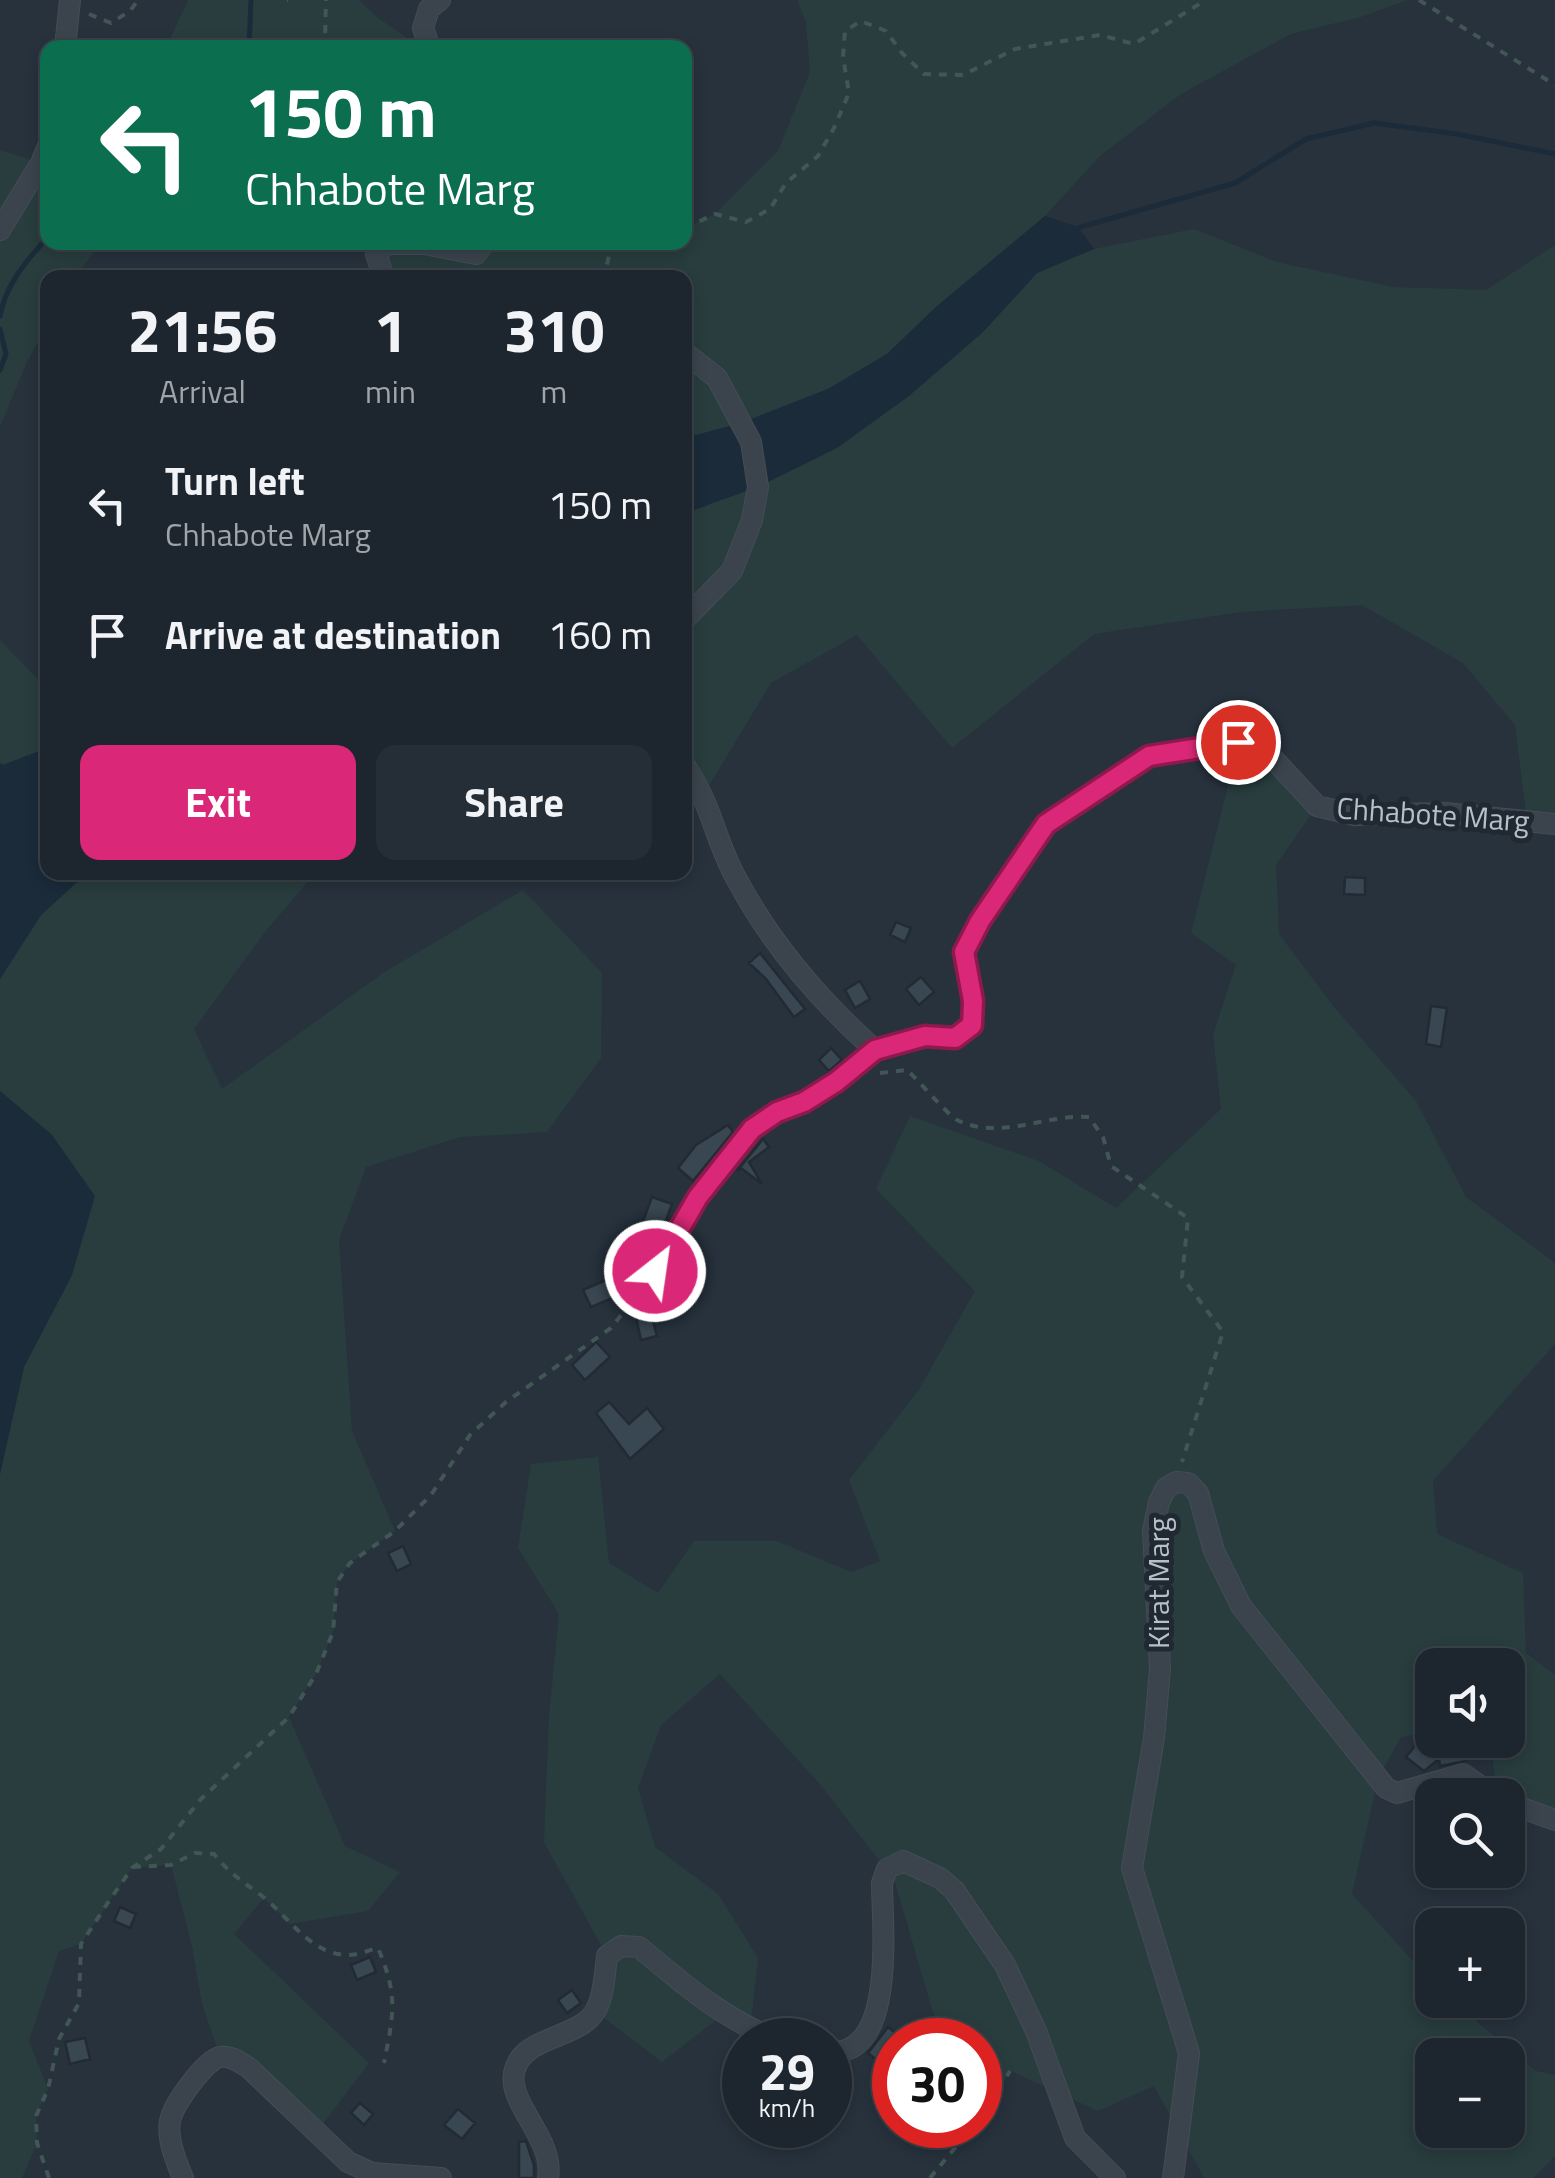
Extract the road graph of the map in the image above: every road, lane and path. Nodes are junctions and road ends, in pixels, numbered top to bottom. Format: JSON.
{"nodes":[{"id":1,"x":138,"y":0,"type":"edge"},
{"id":2,"x":326,"y":0,"type":"edge"},
{"id":3,"x":440,"y":0,"type":"edge"},
{"id":4,"x":1206,"y":0,"type":"edge"},
{"id":5,"x":1419,"y":0,"type":"edge"},
{"id":6,"x":69,"y":3,"type":"edge"},
{"id":7,"x":66,"y":40,"type":"edge"},
{"id":8,"x":325,"y":40,"type":"edge"},
{"id":9,"x":427,"y":40,"type":"edge"},
{"id":10,"x":1555,"y":85,"type":"edge"},
{"id":11,"x":40,"y":167,"type":"edge"},
{"id":12,"x":692,"y":225,"type":"edge"},
{"id":13,"x":0,"y":230,"type":"edge"},
{"id":14,"x":455,"y":250,"type":"edge"},
{"id":15,"x":479,"y":250,"type":"edge"},
{"id":16,"x":692,"y":358,"type":"edge"},
{"id":17,"x":692,"y":611,"type":"edge"},
{"id":18,"x":692,"y":776,"type":"edge"},
{"id":19,"x":1555,"y":824,"type":"edge"},
{"id":20,"x":875,"y":1050,"type":"junction"},
{"id":21,"x":876,"y":1074,"type":"dead end"},
{"id":22,"x":655,"y":1271,"type":"joint"},
{"id":23,"x":1176,"y":1482,"type":"junction"},
{"id":24,"x":1415,"y":1788,"type":"edge"},
{"id":25,"x":1525,"y":1810,"type":"edge"},
{"id":26,"x":1555,"y":1820,"type":"edge"},
{"id":27,"x":132,"y":1868,"type":"junction"},
{"id":28,"x":730,"y":2018,"type":"edge"},
{"id":29,"x":852,"y":2047,"type":"edge"},
{"id":30,"x":384,"y":2062,"type":"dead end"},
{"id":31,"x":1010,"y":2070,"type":"dead end"},
{"id":32,"x":1002,"y":2082,"type":"edge"},
{"id":33,"x":955,"y":2148,"type":"edge"},
{"id":34,"x":48,"y":2178,"type":"edge"},
{"id":35,"x":183,"y":2178,"type":"edge"},
{"id":36,"x":440,"y":2178,"type":"edge"},
{"id":37,"x":548,"y":2178,"type":"edge"},
{"id":38,"x":930,"y":2178,"type":"edge"},
{"id":39,"x":1114,"y":2178,"type":"edge"},
{"id":40,"x":1173,"y":2178,"type":"edge"}],
"edges":[{"from":1,"to":6,"type":"path"},
{"from":2,"to":8,"type":"path"},
{"from":3,"to":9,"type":"street"},
{"from":4,"to":12,"type":"path"},
{"from":5,"to":10,"type":"path"},
{"from":6,"to":7,"type":"street"},
{"from":11,"to":13,"type":"street"},
{"from":14,"to":15,"type":"street"},
{"from":16,"to":17,"type":"street"},
{"from":18,"to":20,"type":"street"},
{"from":19,"to":20,"type":"street","name":"Chhabote Marg"},
{"from":20,"to":22,"type":"street","name":"Chhabote Marg"},
{"from":21,"to":23,"type":"path"},
{"from":22,"to":27,"type":"path"},
{"from":23,"to":24,"type":"street","name":"Kirat Marg"},
{"from":23,"to":40,"type":"street","name":"Kirat Marg"},
{"from":25,"to":26,"type":"street"},
{"from":27,"to":30,"type":"path"},
{"from":27,"to":34,"type":"path"},
{"from":28,"to":37,"type":"street"},
{"from":29,"to":39,"type":"street"},
{"from":31,"to":32,"type":"path"},
{"from":33,"to":38,"type":"path"},
{"from":35,"to":36,"type":"street"}]}
